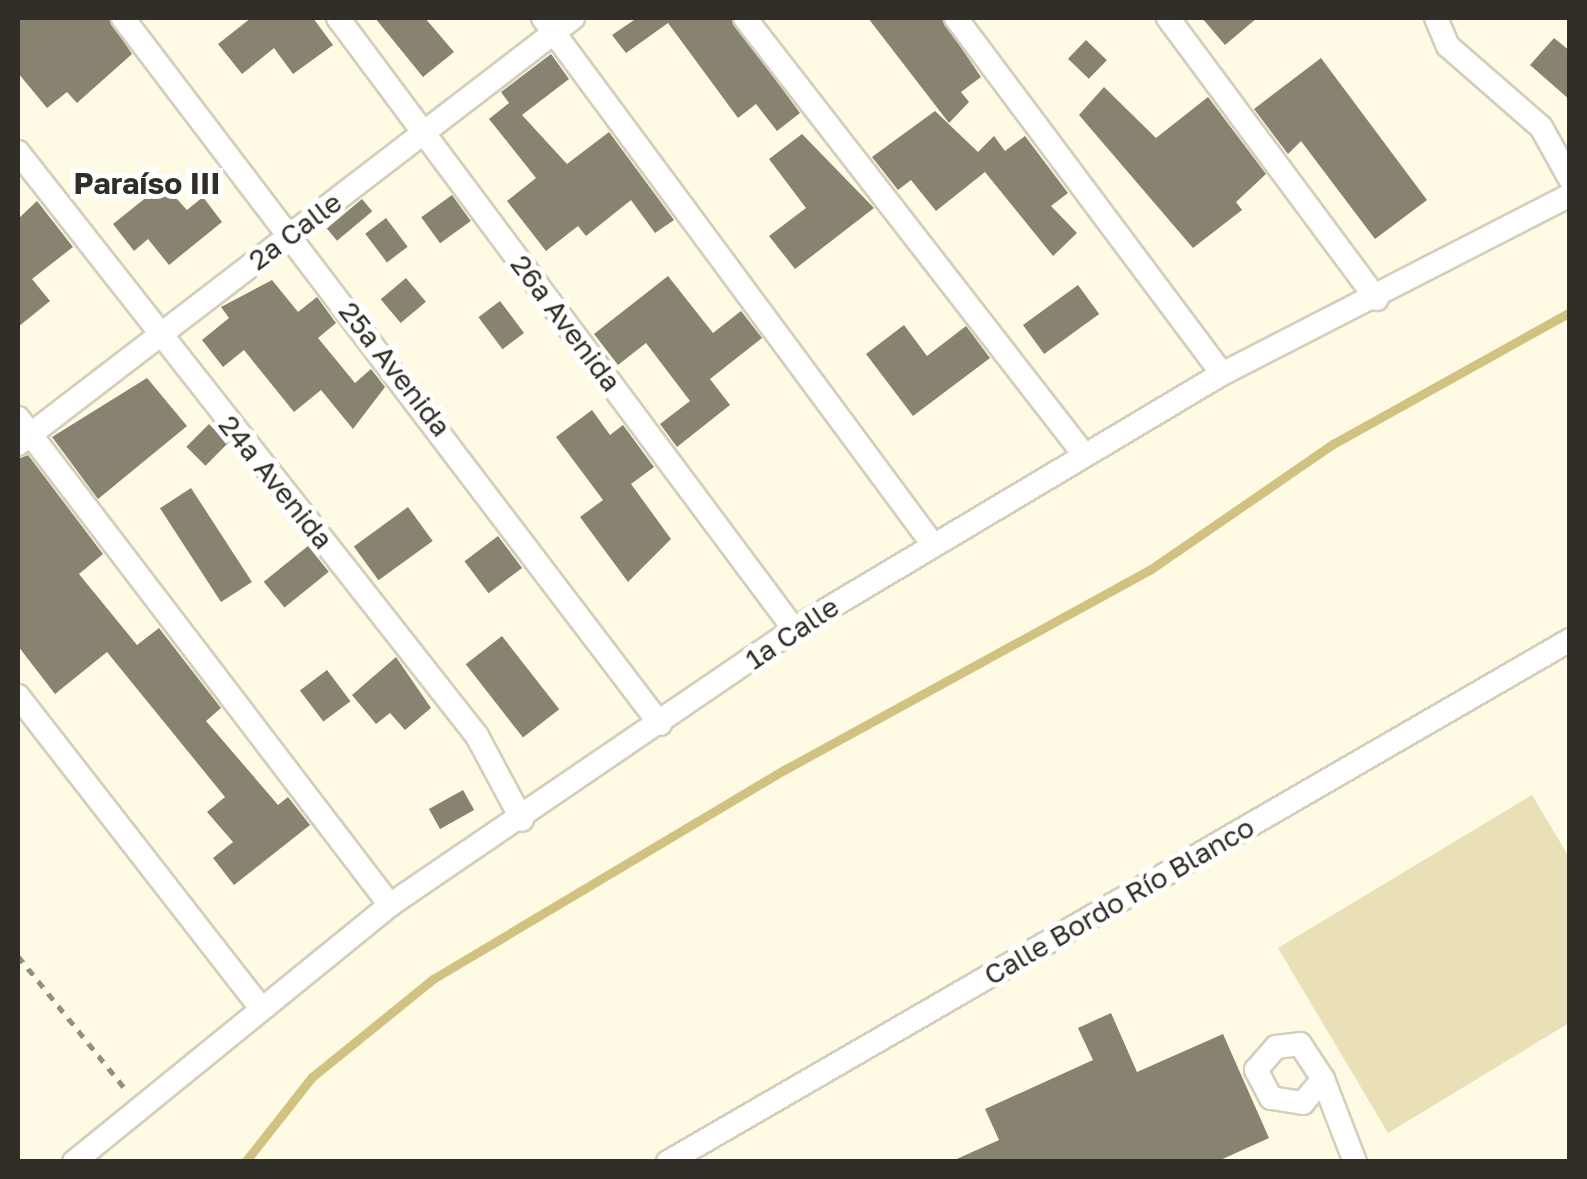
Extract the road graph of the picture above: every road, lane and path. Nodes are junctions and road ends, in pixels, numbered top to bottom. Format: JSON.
{"nodes":[{"id":1,"x":123,"y":18,"type":"edge"},
{"id":2,"x":338,"y":18,"type":"edge"},
{"id":3,"x":573,"y":18,"type":"edge"},
{"id":4,"x":746,"y":18,"type":"edge"},
{"id":5,"x":956,"y":18,"type":"edge"},
{"id":6,"x":1168,"y":18,"type":"edge"},
{"id":7,"x":1436,"y":18,"type":"edge"},
{"id":8,"x":548,"y":25,"type":"edge"},
{"id":9,"x":424,"y":132,"type":"junction"},
{"id":10,"x":18,"y":152,"type":"edge"},
{"id":11,"x":1570,"y":179,"type":"edge"},
{"id":12,"x":1570,"y":195,"type":"edge"},
{"id":13,"x":290,"y":234,"type":"junction"},
{"id":14,"x":1377,"y":299,"type":"junction"},
{"id":15,"x":159,"y":336,"type":"junction"},
{"id":16,"x":1222,"y":374,"type":"junction"},
{"id":17,"x":22,"y":432,"type":"edge"},
{"id":18,"x":1082,"y":452,"type":"junction"},
{"id":19,"x":932,"y":542,"type":"junction"},
{"id":20,"x":794,"y":629,"type":"junction"},
{"id":21,"x":1570,"y":640,"type":"edge"},
{"id":22,"x":18,"y":696,"type":"edge"},
{"id":23,"x":660,"y":724,"type":"junction"},
{"id":24,"x":522,"y":820,"type":"junction"},
{"id":25,"x":390,"y":905,"type":"junction"},
{"id":26,"x":18,"y":956,"type":"edge"},
{"id":27,"x":258,"y":1004,"type":"junction"},
{"id":28,"x":1324,"y":1078,"type":"dead end"},
{"id":29,"x":139,"y":1106,"type":"junction"},
{"id":30,"x":74,"y":1162,"type":"edge"},
{"id":31,"x":668,"y":1162,"type":"edge"},
{"id":32,"x":1355,"y":1162,"type":"edge"}],
"edges":[{"from":1,"to":13,"type":"street","name":"25a Avenida"},
{"from":2,"to":9,"type":"street","name":"26a Avenida"},
{"from":3,"to":8,"type":"street","name":"2a Calle"},
{"from":4,"to":18,"type":"street"},
{"from":5,"to":16,"type":"street"},
{"from":6,"to":14,"type":"street"},
{"from":7,"to":11,"type":"street"},
{"from":8,"to":9,"type":"street","name":"2a Calle"},
{"from":8,"to":19,"type":"street"},
{"from":9,"to":13,"type":"street","name":"2a Calle"},
{"from":9,"to":20,"type":"street","name":"26a Avenida"},
{"from":10,"to":15,"type":"street","name":"24a Avenida"},
{"from":12,"to":14,"type":"street","name":"1a Calle"},
{"from":13,"to":15,"type":"street","name":"2a Calle"},
{"from":13,"to":23,"type":"street","name":"25a Avenida"},
{"from":14,"to":16,"type":"street","name":"1a Calle"},
{"from":15,"to":17,"type":"street","name":"2a Calle"},
{"from":15,"to":24,"type":"street","name":"24a Avenida"},
{"from":16,"to":18,"type":"street","name":"1a Calle"},
{"from":17,"to":25,"type":"street"},
{"from":18,"to":19,"type":"street","name":"1a Calle"},
{"from":19,"to":20,"type":"street","name":"1a Calle"},
{"from":20,"to":23,"type":"street","name":"1a Calle"},
{"from":21,"to":31,"type":"street","name":"Calle Bordo Río Blanco"},
{"from":22,"to":27,"type":"street"},
{"from":23,"to":24,"type":"street","name":"1a Calle"},
{"from":24,"to":25,"type":"street","name":"1a Calle"},
{"from":25,"to":27,"type":"street","name":"1a Calle"},
{"from":26,"to":29,"type":"path"},
{"from":27,"to":29,"type":"street","name":"1a Calle"},
{"from":28,"to":32,"type":"street"},
{"from":29,"to":30,"type":"street","name":"1a Calle"}]}
